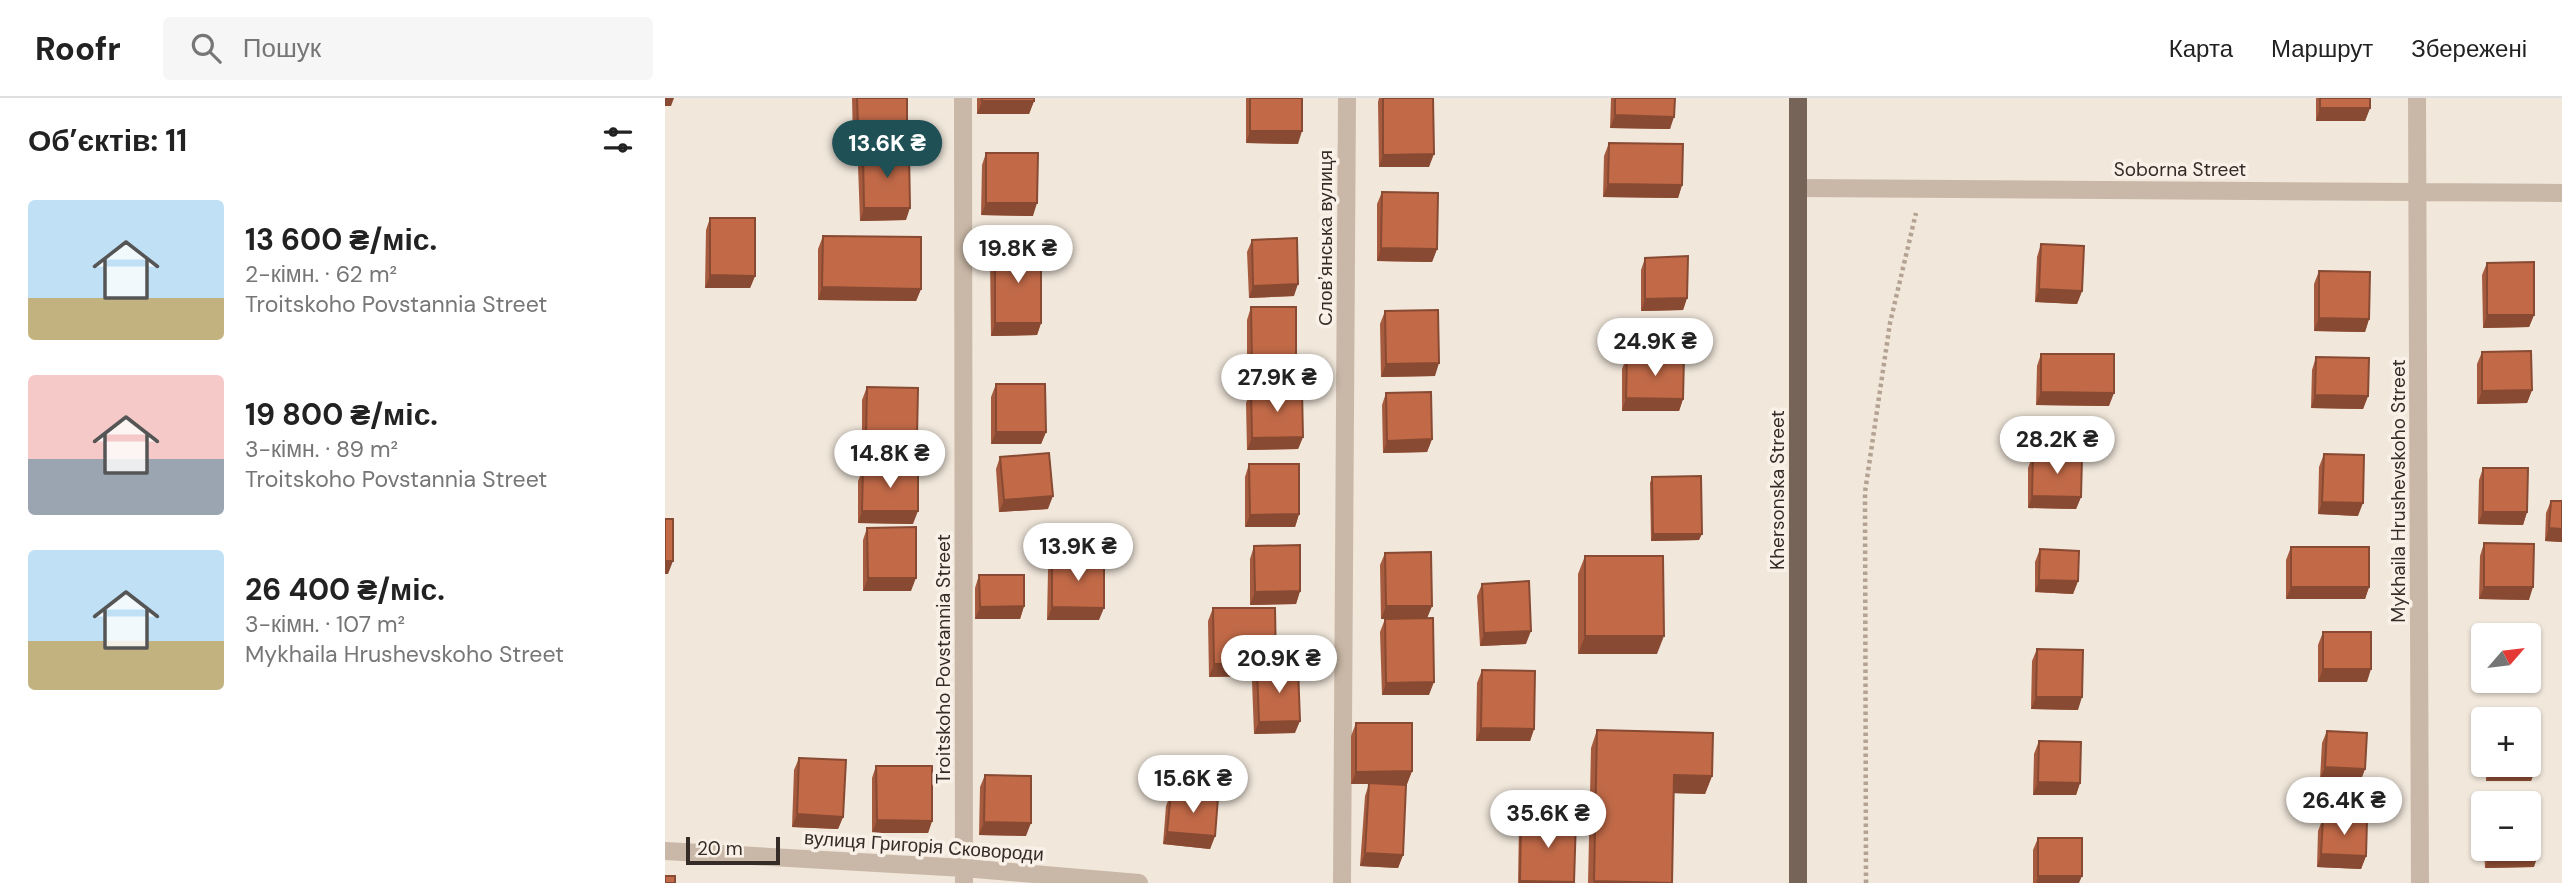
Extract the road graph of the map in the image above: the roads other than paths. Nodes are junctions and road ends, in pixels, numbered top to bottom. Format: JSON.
{"nodes":[{"id":1,"x":963,"y":98,"type":"edge"},
{"id":2,"x":1347,"y":98,"type":"edge"},
{"id":3,"x":1798,"y":98,"type":"edge"},
{"id":4,"x":2417,"y":98,"type":"edge"},
{"id":5,"x":1798,"y":188,"type":"junction"},
{"id":6,"x":2418,"y":191,"type":"junction"},
{"id":7,"x":2562,"y":192,"type":"edge"},
{"id":8,"x":665,"y":851,"type":"edge"},
{"id":9,"x":964,"y":876,"type":"edge"},
{"id":10,"x":1139,"y":883,"type":"edge"},
{"id":11,"x":1342,"y":883,"type":"edge"},
{"id":12,"x":1798,"y":883,"type":"edge"},
{"id":13,"x":2420,"y":883,"type":"edge"}],
"edges":[{"from":1,"to":9,"type":"street","name":"Troitskoho Povstannia Street"},
{"from":2,"to":11,"type":"street","name":"Словʼянська вулиця"},
{"from":3,"to":5,"type":"main road","name":"Khersonska Street"},
{"from":4,"to":6,"type":"street","name":"Mykhaila Hrushevskoho Street"},
{"from":5,"to":6,"type":"street","name":"Soborna Street"},
{"from":5,"to":12,"type":"main road","name":"Khersonska Street"},
{"from":6,"to":7,"type":"street","name":"Soborna Street"},
{"from":6,"to":13,"type":"street","name":"Mykhaila Hrushevskoho Street"},
{"from":8,"to":9,"type":"street","name":"вулиця Григорія Сковороди"},
{"from":9,"to":10,"type":"street","name":"вулиця Григорія Сковороди"}]}
